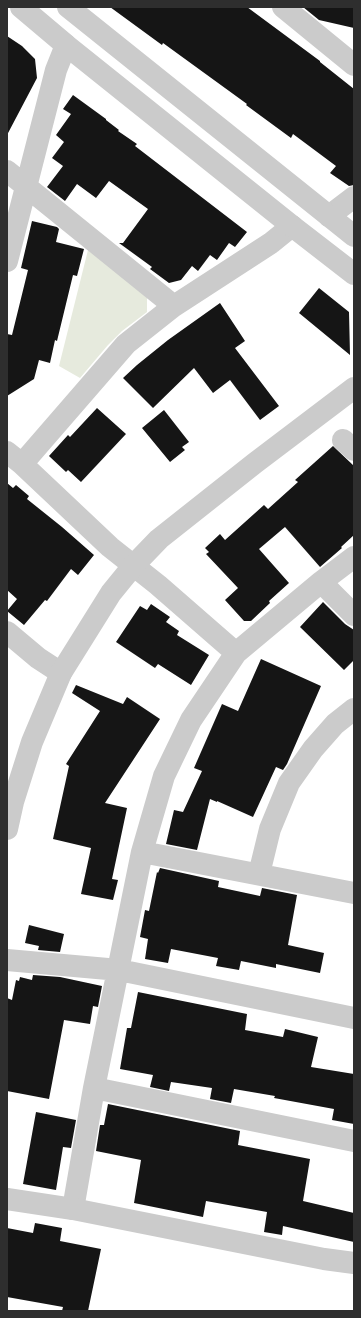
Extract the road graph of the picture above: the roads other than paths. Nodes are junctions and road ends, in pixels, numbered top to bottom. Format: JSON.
{"nodes":[{"id":1,"x":21,"y":7,"type":"edge"},
{"id":2,"x":283,"y":7,"type":"edge"},
{"id":3,"x":72,"y":8,"type":"edge"},
{"id":4,"x":66,"y":45,"type":"junction"},
{"id":5,"x":354,"y":65,"type":"edge"},
{"id":6,"x":7,"y":171,"type":"edge"},
{"id":7,"x":26,"y":187,"type":"junction"},
{"id":8,"x":354,"y":196,"type":"edge"},
{"id":9,"x":329,"y":216,"type":"junction"},
{"id":10,"x":292,"y":226,"type":"junction"},
{"id":11,"x":354,"y":236,"type":"edge"},
{"id":12,"x":7,"y":261,"type":"edge"},
{"id":13,"x":354,"y":274,"type":"edge"},
{"id":14,"x":174,"y":306,"type":"junction"},
{"id":15,"x":354,"y":388,"type":"edge"},
{"id":16,"x":14,"y":458,"type":"edge"},
{"id":17,"x":354,"y":557,"type":"edge"},
{"id":18,"x":133,"y":566,"type":"junction"},
{"id":19,"x":321,"y":582,"type":"junction"},
{"id":20,"x":354,"y":615,"type":"edge"},
{"id":21,"x":7,"y":632,"type":"edge"},
{"id":22,"x":236,"y":653,"type":"junction"},
{"id":23,"x":60,"y":672,"type":"junction"},
{"id":24,"x":354,"y":709,"type":"edge"},
{"id":25,"x":7,"y":829,"type":"edge"},
{"id":26,"x":142,"y":852,"type":"junction"},
{"id":27,"x":259,"y":874,"type":"junction"},
{"id":28,"x":354,"y":893,"type":"edge"},
{"id":29,"x":7,"y":960,"type":"edge"},
{"id":30,"x":119,"y":970,"type":"junction"},
{"id":31,"x":354,"y":1018,"type":"edge"},
{"id":32,"x":94,"y":1088,"type":"junction"},
{"id":33,"x":354,"y":1140,"type":"edge"},
{"id":34,"x":7,"y":1199,"type":"edge"},
{"id":35,"x":73,"y":1209,"type":"junction"},
{"id":36,"x":354,"y":1264,"type":"edge"}],
"edges":[{"from":1,"to":4,"type":"street"},
{"from":2,"to":5,"type":"street"},
{"from":3,"to":4,"type":"street"},
{"from":3,"to":9,"type":"street"},
{"from":4,"to":7,"type":"street"},
{"from":4,"to":10,"type":"street"},
{"from":6,"to":7,"type":"street"},
{"from":7,"to":12,"type":"street"},
{"from":7,"to":14,"type":"street"},
{"from":8,"to":9,"type":"street"},
{"from":9,"to":11,"type":"street"},
{"from":10,"to":13,"type":"street"},
{"from":10,"to":14,"type":"street"},
{"from":14,"to":16,"type":"street"},
{"from":15,"to":18,"type":"street"},
{"from":16,"to":18,"type":"street"},
{"from":17,"to":19,"type":"street"},
{"from":18,"to":22,"type":"street"},
{"from":18,"to":23,"type":"street"},
{"from":19,"to":20,"type":"street"},
{"from":19,"to":22,"type":"street"},
{"from":21,"to":23,"type":"street"},
{"from":22,"to":26,"type":"street"},
{"from":23,"to":25,"type":"street"},
{"from":24,"to":27,"type":"street"},
{"from":26,"to":27,"type":"street"},
{"from":26,"to":30,"type":"street"},
{"from":27,"to":28,"type":"street"},
{"from":29,"to":30,"type":"street"},
{"from":30,"to":31,"type":"street"},
{"from":30,"to":32,"type":"street"},
{"from":32,"to":33,"type":"street"},
{"from":32,"to":35,"type":"street"},
{"from":34,"to":35,"type":"street"},
{"from":35,"to":36,"type":"street"}]}
